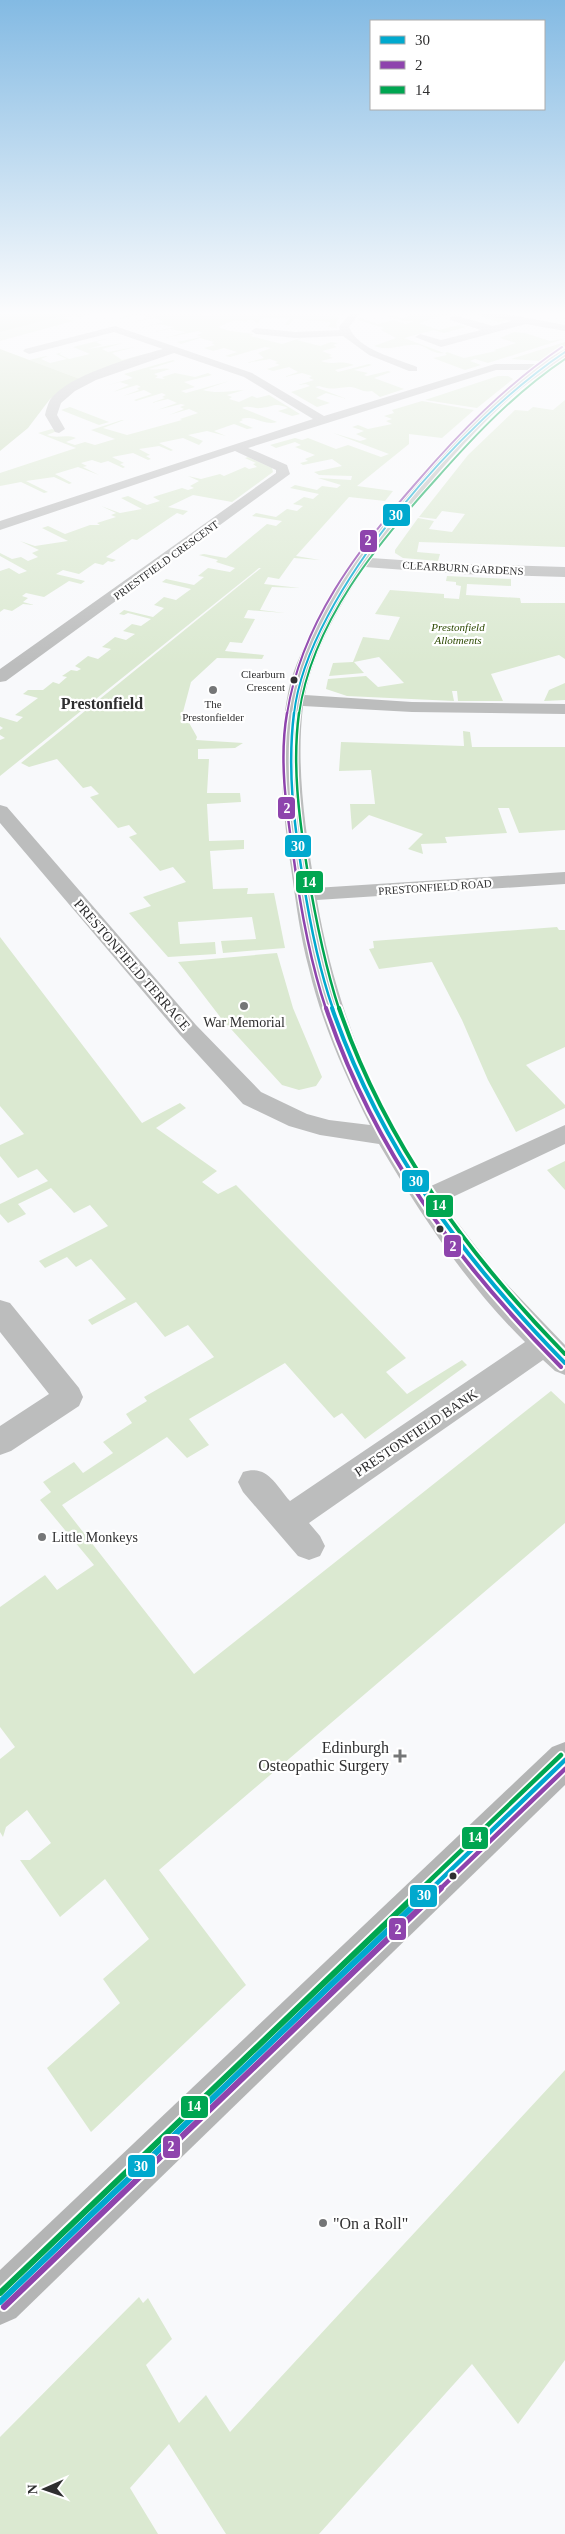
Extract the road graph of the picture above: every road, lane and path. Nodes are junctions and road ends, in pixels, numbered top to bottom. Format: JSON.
{"nodes":[{"id":1,"x":291,"y":430,"type":"edge"},
{"id":2,"x":474,"y":430,"type":"edge"},
{"id":3,"x":236,"y":447,"type":"junction"},
{"id":4,"x":0,"y":526,"type":"edge"},
{"id":5,"x":361,"y":562,"type":"junction"},
{"id":6,"x":565,"y":572,"type":"edge"},
{"id":7,"x":0,"y":677,"type":"edge"},
{"id":8,"x":296,"y":700,"type":"junction"},
{"id":9,"x":565,"y":709,"type":"edge"},
{"id":10,"x":0,"y":812,"type":"edge"},
{"id":11,"x":565,"y":878,"type":"edge"},
{"id":12,"x":305,"y":895,"type":"junction"},
{"id":13,"x":565,"y":1134,"type":"edge"},
{"id":14,"x":389,"y":1136,"type":"junction"},
{"id":15,"x":426,"y":1199,"type":"junction"},
{"id":16,"x":0,"y":1311,"type":"edge"},
{"id":17,"x":555,"y":1354,"type":"edge"},
{"id":18,"x":0,"y":1442,"type":"edge"},
{"id":19,"x":254,"y":1482,"type":"dead end"},
{"id":20,"x":286,"y":1521,"type":"junction"},
{"id":21,"x":309,"y":1546,"type":"dead end"},
{"id":22,"x":565,"y":1760,"type":"edge"},
{"id":23,"x":4,"y":2286,"type":"edge"}],
"edges":[{"from":1,"to":3,"type":"street"},
{"from":2,"to":5,"type":"street"},
{"from":3,"to":4,"type":"street"},
{"from":3,"to":7,"type":"street","name":"PRIESTFIELD CRESCENT"},
{"from":5,"to":6,"type":"street","name":"CLEARBURN GARDENS"},
{"from":5,"to":8,"type":"street"},
{"from":8,"to":9,"type":"street"},
{"from":8,"to":12,"type":"street"},
{"from":10,"to":14,"type":"street","name":"PRESTONFIELD TERRACE"},
{"from":11,"to":12,"type":"street","name":"PRESTONFIELD ROAD"},
{"from":12,"to":14,"type":"street"},
{"from":13,"to":15,"type":"street"},
{"from":14,"to":15,"type":"street"},
{"from":15,"to":17,"type":"street"},
{"from":16,"to":18,"type":"street"},
{"from":17,"to":20,"type":"street","name":"PRESTONFIELD BANK"},
{"from":19,"to":20,"type":"street"},
{"from":20,"to":21,"type":"street"},
{"from":22,"to":23,"type":"main road"}]}
